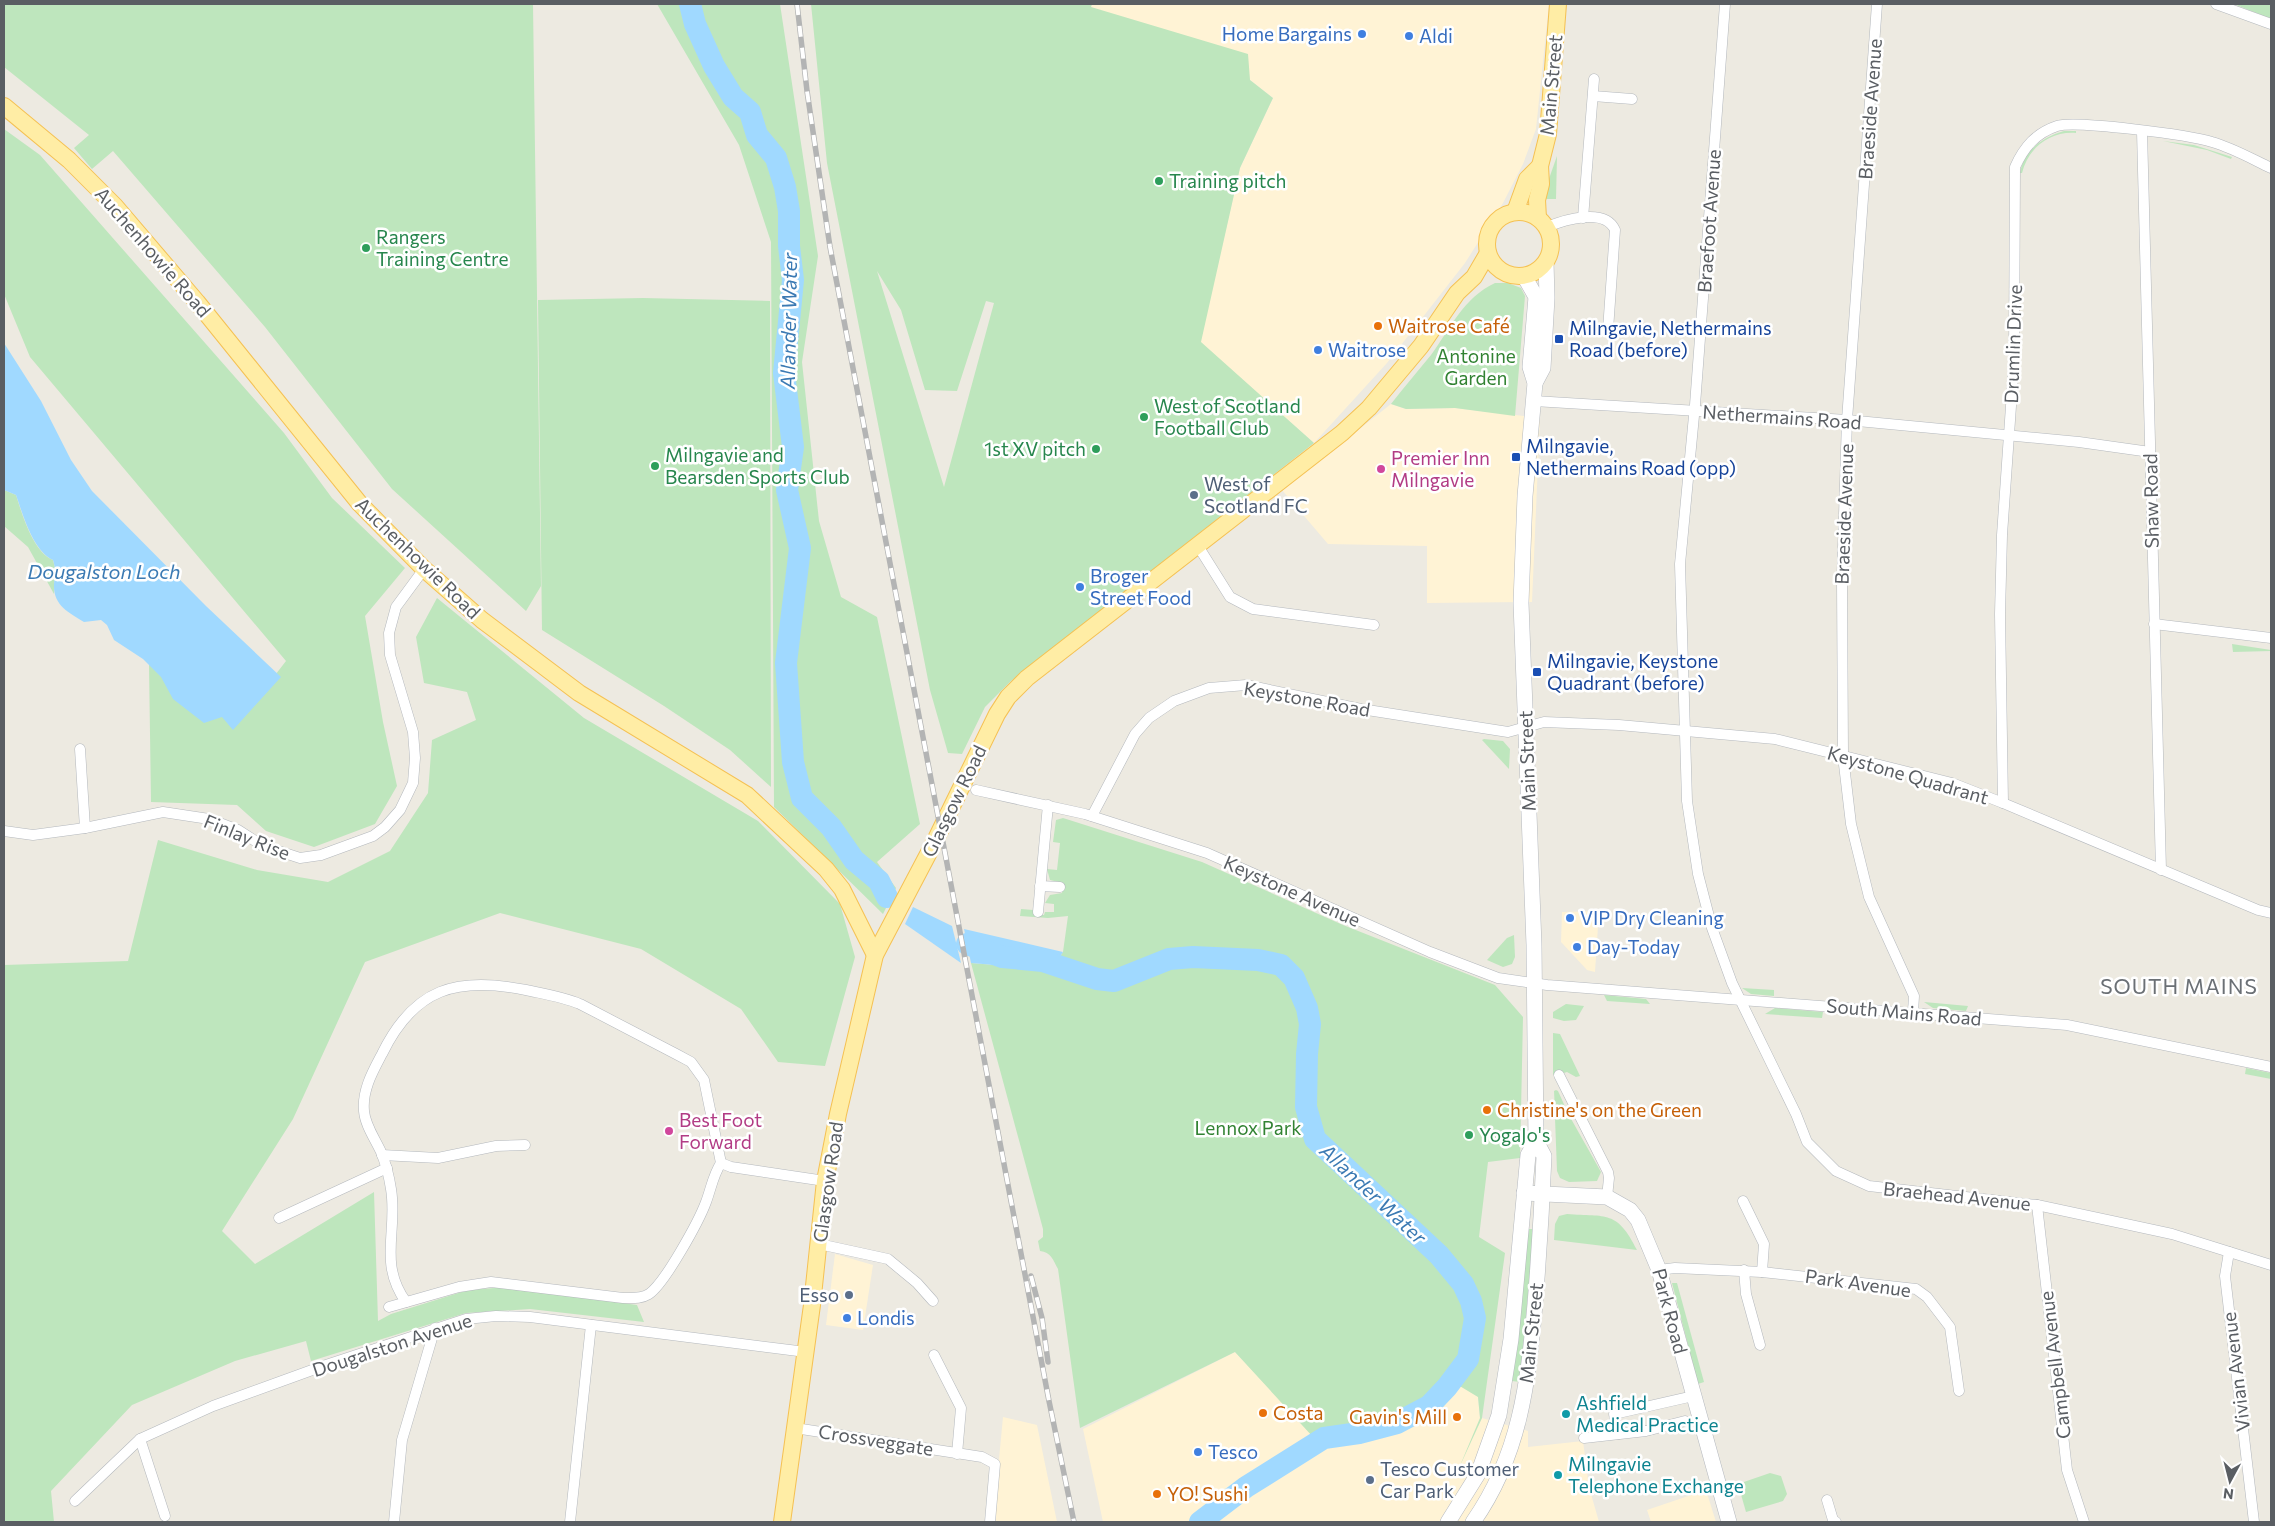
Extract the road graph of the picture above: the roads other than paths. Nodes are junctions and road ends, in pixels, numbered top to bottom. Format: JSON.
{"nodes":[{"id":1,"x":1558,"y":4,"type":"edge"},
{"id":2,"x":1724,"y":4,"type":"edge"},
{"id":3,"x":1878,"y":4,"type":"edge"},
{"id":4,"x":2216,"y":4,"type":"edge"},
{"id":5,"x":2271,"y":24,"type":"edge"},
{"id":6,"x":1594,"y":79,"type":"dead end"},
{"id":7,"x":1593,"y":96,"type":"junction"},
{"id":8,"x":1632,"y":99,"type":"dead end"},
{"id":9,"x":4,"y":106,"type":"edge"},
{"id":10,"x":2142,"y":132,"type":"junction"},
{"id":11,"x":1540,"y":166,"type":"junction"},
{"id":12,"x":2271,"y":168,"type":"edge"},
{"id":13,"x":1515,"y":212,"type":"junction"},
{"id":14,"x":1583,"y":218,"type":"junction"},
{"id":15,"x":1542,"y":222,"type":"junction"},
{"id":16,"x":1488,"y":253,"type":"junction"},
{"id":17,"x":1546,"y":262,"type":"junction"},
{"id":18,"x":1501,"y":272,"type":"junction"},
{"id":19,"x":1524,"y":276,"type":"junction"},
{"id":20,"x":1474,"y":277,"type":"junction"},
{"id":21,"x":1608,"y":330,"type":"dead end"},
{"id":22,"x":1535,"y":382,"type":"junction"},
{"id":23,"x":1534,"y":401,"type":"junction"},
{"id":24,"x":1694,"y":411,"type":"junction"},
{"id":25,"x":1847,"y":420,"type":"junction"},
{"id":26,"x":2009,"y":435,"type":"junction"},
{"id":27,"x":2150,"y":452,"type":"junction"},
{"id":28,"x":1198,"y":546,"type":"junction"},
{"id":29,"x":424,"y":569,"type":"junction"},
{"id":30,"x":2154,"y":624,"type":"junction"},
{"id":31,"x":1374,"y":625,"type":"dead end"},
{"id":32,"x":2271,"y":638,"type":"edge"},
{"id":33,"x":1525,"y":727,"type":"junction"},
{"id":34,"x":1686,"y":730,"type":"junction"},
{"id":35,"x":80,"y":749,"type":"dead end"},
{"id":36,"x":1843,"y":756,"type":"junction"},
{"id":37,"x":976,"y":790,"type":"dead end"},
{"id":38,"x":2003,"y":803,"type":"junction"},
{"id":39,"x":1048,"y":806,"type":"junction"},
{"id":40,"x":1092,"y":816,"type":"junction"},
{"id":41,"x":85,"y":828,"type":"junction"},
{"id":42,"x":4,"y":831,"type":"edge"},
{"id":43,"x":2161,"y":870,"type":"junction"},
{"id":44,"x":1040,"y":886,"type":"junction"},
{"id":45,"x":1060,"y":887,"type":"dead end"},
{"id":46,"x":1038,"y":912,"type":"dead end"},
{"id":47,"x":2271,"y":913,"type":"edge"},
{"id":48,"x":875,"y":955,"type":"junction"},
{"id":49,"x":1533,"y":983,"type":"junction"},
{"id":50,"x":1741,"y":1000,"type":"junction"},
{"id":51,"x":1913,"y":1012,"type":"junction"},
{"id":52,"x":2271,"y":1067,"type":"edge"},
{"id":53,"x":1559,"y":1075,"type":"dead end"},
{"id":54,"x":1536,"y":1141,"type":"junction"},
{"id":55,"x":525,"y":1145,"type":"dead end"},
{"id":56,"x":382,"y":1155,"type":"junction"},
{"id":57,"x":721,"y":1163,"type":"junction"},
{"id":58,"x":387,"y":1168,"type":"junction"},
{"id":59,"x":825,"y":1181,"type":"junction"},
{"id":60,"x":1524,"y":1193,"type":"junction"},
{"id":61,"x":1542,"y":1194,"type":"junction"},
{"id":62,"x":1607,"y":1197,"type":"junction"},
{"id":63,"x":1743,"y":1200,"type":"dead end"},
{"id":64,"x":2037,"y":1205,"type":"junction"},
{"id":65,"x":279,"y":1218,"type":"dead end"},
{"id":66,"x":819,"y":1244,"type":"junction"},
{"id":67,"x":2229,"y":1252,"type":"junction"},
{"id":68,"x":2271,"y":1265,"type":"edge"},
{"id":69,"x":1659,"y":1270,"type":"junction"},
{"id":70,"x":1744,"y":1270,"type":"junction"},
{"id":71,"x":1762,"y":1272,"type":"junction"},
{"id":72,"x":933,"y":1301,"type":"dead end"},
{"id":73,"x":406,"y":1302,"type":"junction"},
{"id":74,"x":389,"y":1307,"type":"dead end"},
{"id":75,"x":591,"y":1325,"type":"junction"},
{"id":76,"x":435,"y":1328,"type":"junction"},
{"id":77,"x":1760,"y":1345,"type":"dead end"},
{"id":78,"x":806,"y":1352,"type":"junction"},
{"id":79,"x":934,"y":1355,"type":"dead end"},
{"id":80,"x":1959,"y":1391,"type":"dead end"},
{"id":81,"x":1693,"y":1396,"type":"junction"},
{"id":82,"x":1684,"y":1422,"type":"dead end"},
{"id":83,"x":795,"y":1428,"type":"junction"},
{"id":84,"x":1618,"y":1434,"type":"junction"},
{"id":85,"x":1584,"y":1438,"type":"dead end"},
{"id":86,"x":140,"y":1439,"type":"junction"},
{"id":87,"x":956,"y":1454,"type":"junction"},
{"id":88,"x":1827,"y":1500,"type":"dead end"},
{"id":89,"x":75,"y":1501,"type":"dead end"},
{"id":90,"x":165,"y":1516,"type":"dead end"},
{"id":91,"x":1452,"y":1516,"type":"edge"},
{"id":92,"x":1475,"y":1520,"type":"edge"},
{"id":93,"x":394,"y":1522,"type":"edge"},
{"id":94,"x":570,"y":1522,"type":"edge"},
{"id":95,"x":782,"y":1522,"type":"edge"},
{"id":96,"x":990,"y":1522,"type":"edge"},
{"id":97,"x":1729,"y":1522,"type":"edge"},
{"id":98,"x":1832,"y":1522,"type":"edge"},
{"id":99,"x":2084,"y":1522,"type":"edge"},
{"id":100,"x":2254,"y":1522,"type":"edge"}],
"edges":[{"from":1,"to":11,"type":"main road","name":"Main Street"},
{"from":2,"to":24,"type":"street","name":"Braefoot Avenue"},
{"from":3,"to":25,"type":"street","name":"Braeside Avenue"},
{"from":4,"to":5,"type":"street"},
{"from":6,"to":7,"type":"street"},
{"from":7,"to":8,"type":"street"},
{"from":7,"to":14,"type":"street"},
{"from":9,"to":29,"type":"main road","name":"Auchenhowie Road"},
{"from":10,"to":12,"type":"street","name":"Drumlin Drive"},
{"from":10,"to":26,"type":"street","name":"Drumlin Drive"},
{"from":10,"to":27,"type":"street","name":"Shaw Road"},
{"from":11,"to":13,"type":"main road","name":"Main Street"},
{"from":11,"to":15,"type":"main road","name":"Main Street"},
{"from":13,"to":15,"type":"main road"},
{"from":13,"to":16,"type":"main road"},
{"from":14,"to":15,"type":"street"},
{"from":14,"to":21,"type":"street"},
{"from":15,"to":17,"type":"main road"},
{"from":16,"to":18,"type":"main road"},
{"from":16,"to":20,"type":"main road","name":"Glasgow Road"},
{"from":17,"to":19,"type":"main road"},
{"from":17,"to":22,"type":"main road","name":"Main Street"},
{"from":18,"to":19,"type":"main road"},
{"from":18,"to":20,"type":"main road"},
{"from":19,"to":22,"type":"main road","name":"Main Street"},
{"from":20,"to":28,"type":"main road","name":"Glasgow Road"},
{"from":22,"to":23,"type":"main road","name":"Main Street"},
{"from":23,"to":24,"type":"street","name":"Nethermains Road"},
{"from":23,"to":33,"type":"main road","name":"Main Street"},
{"from":24,"to":25,"type":"street","name":"Nethermains Road"},
{"from":24,"to":34,"type":"street","name":"Braefoot Avenue"},
{"from":25,"to":26,"type":"street","name":"Nethermains Road"},
{"from":25,"to":36,"type":"street","name":"Braeside Avenue"},
{"from":26,"to":27,"type":"street","name":"Nethermains Road"},
{"from":26,"to":38,"type":"street","name":"Drumlin Drive"},
{"from":27,"to":30,"type":"street","name":"Shaw Road"},
{"from":28,"to":31,"type":"street"},
{"from":28,"to":48,"type":"main road","name":"Glasgow Road"},
{"from":29,"to":41,"type":"street","name":"Finlay Rise"},
{"from":29,"to":48,"type":"main road","name":"Auchenhowie Road"},
{"from":30,"to":32,"type":"street"},
{"from":30,"to":43,"type":"street","name":"Shaw Road"},
{"from":33,"to":34,"type":"street","name":"Keystone Quadrant"},
{"from":33,"to":40,"type":"street","name":"Keystone Road"},
{"from":33,"to":49,"type":"main road","name":"Main Street"},
{"from":34,"to":36,"type":"street","name":"Keystone Quadrant"},
{"from":34,"to":50,"type":"street","name":"Braefoot Avenue"},
{"from":35,"to":41,"type":"street"},
{"from":36,"to":38,"type":"street","name":"Keystone Quadrant"},
{"from":36,"to":51,"type":"street","name":"Braeside Avenue"},
{"from":37,"to":39,"type":"street","name":"Keystone Avenue"},
{"from":38,"to":43,"type":"street","name":"Keystone Quadrant"},
{"from":39,"to":40,"type":"street","name":"Keystone Avenue"},
{"from":39,"to":44,"type":"street"},
{"from":40,"to":49,"type":"street","name":"Keystone Avenue"},
{"from":41,"to":42,"type":"street","name":"Finlay Rise"},
{"from":43,"to":47,"type":"street","name":"Keystone Quadrant"},
{"from":44,"to":45,"type":"street"},
{"from":44,"to":46,"type":"street"},
{"from":48,"to":59,"type":"main road","name":"Glasgow Road"},
{"from":49,"to":50,"type":"street","name":"South Mains Road"},
{"from":49,"to":54,"type":"main road","name":"Main Street"},
{"from":50,"to":51,"type":"street","name":"South Mains Road"},
{"from":50,"to":64,"type":"street","name":"Braehead Avenue"},
{"from":51,"to":52,"type":"street","name":"South Mains Road"},
{"from":53,"to":62,"type":"street"},
{"from":54,"to":60,"type":"main road","name":"Main Street"},
{"from":54,"to":61,"type":"main road","name":"Main Street"},
{"from":55,"to":56,"type":"street"},
{"from":56,"to":57,"type":"street"},
{"from":56,"to":58,"type":"street"},
{"from":57,"to":59,"type":"street"},
{"from":57,"to":73,"type":"street"},
{"from":58,"to":65,"type":"street"},
{"from":58,"to":73,"type":"street"},
{"from":59,"to":66,"type":"main road","name":"Glasgow Road"},
{"from":60,"to":61,"type":"main road","name":"Park Road"},
{"from":60,"to":91,"type":"main road","name":"Main Street"},
{"from":61,"to":62,"type":"main road","name":"Park Road"},
{"from":61,"to":92,"type":"main road","name":"Main Street"},
{"from":62,"to":69,"type":"main road","name":"Park Road"},
{"from":63,"to":71,"type":"street"},
{"from":64,"to":67,"type":"street","name":"Braehead Avenue"},
{"from":64,"to":99,"type":"street","name":"Campbell Avenue"},
{"from":66,"to":72,"type":"street"},
{"from":66,"to":78,"type":"main road","name":"Glasgow Road"},
{"from":67,"to":68,"type":"street","name":"Braehead Avenue"},
{"from":67,"to":100,"type":"street","name":"Vivian Avenue"},
{"from":69,"to":70,"type":"street","name":"Park Avenue"},
{"from":69,"to":81,"type":"main road","name":"Park Road"},
{"from":70,"to":71,"type":"street","name":"Park Avenue"},
{"from":70,"to":77,"type":"street"},
{"from":71,"to":80,"type":"street","name":"Park Avenue"},
{"from":73,"to":74,"type":"street"},
{"from":75,"to":76,"type":"street","name":"Dougalston Avenue"},
{"from":75,"to":78,"type":"street","name":"Dougalston Avenue"},
{"from":75,"to":94,"type":"street"},
{"from":76,"to":86,"type":"street","name":"Dougalston Avenue"},
{"from":76,"to":93,"type":"street"},
{"from":78,"to":83,"type":"main road","name":"Glasgow Road"},
{"from":79,"to":87,"type":"street","name":"Crossveggate"},
{"from":81,"to":84,"type":"street"},
{"from":81,"to":97,"type":"main road","name":"Park Road"},
{"from":82,"to":84,"type":"street"},
{"from":83,"to":87,"type":"street","name":"Crossveggate"},
{"from":83,"to":95,"type":"main road","name":"Glasgow Road"},
{"from":84,"to":85,"type":"street"},
{"from":86,"to":89,"type":"street","name":"Dougalston Avenue"},
{"from":86,"to":90,"type":"street"},
{"from":87,"to":96,"type":"street","name":"Crossveggate"},
{"from":88,"to":98,"type":"street"}]}
